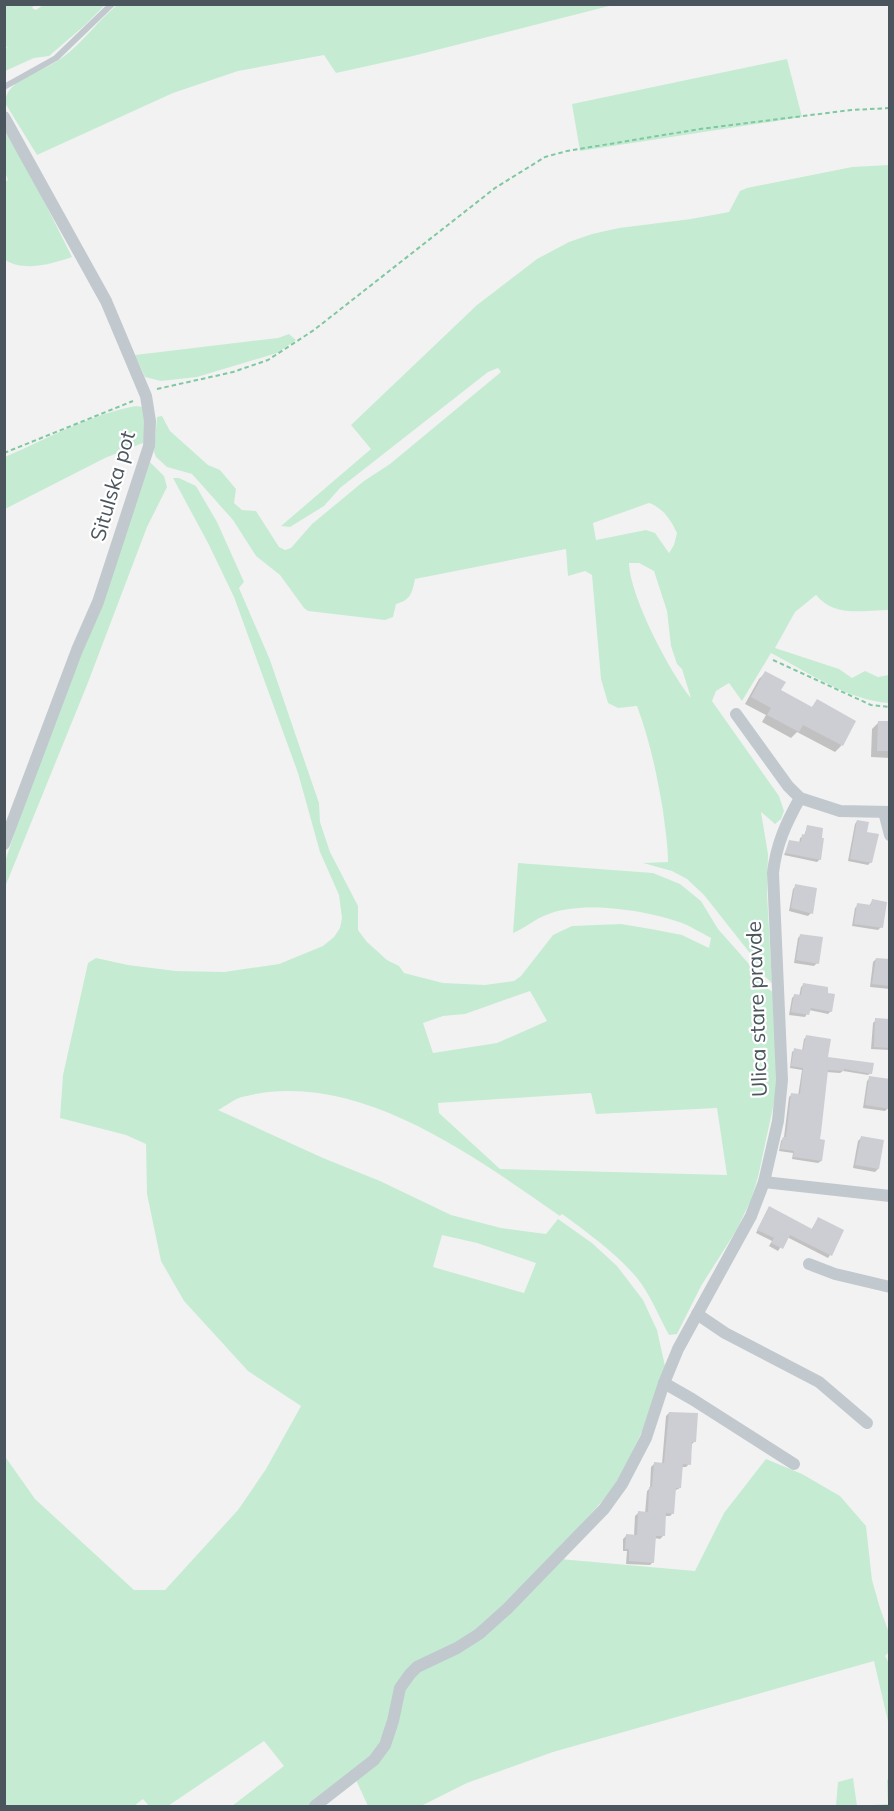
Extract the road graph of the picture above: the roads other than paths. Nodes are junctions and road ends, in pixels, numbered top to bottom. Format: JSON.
{"nodes":[{"id":1,"x":112,"y":4,"type":"edge"},
{"id":2,"x":4,"y":87,"type":"edge"},
{"id":3,"x":4,"y":117,"type":"edge"},
{"id":4,"x":736,"y":714,"type":"dead end"},
{"id":5,"x":800,"y":798,"type":"junction"},
{"id":6,"x":887,"y":812,"type":"edge"},
{"id":7,"x":890,"y":835,"type":"edge"},
{"id":8,"x":4,"y":844,"type":"edge"},
{"id":9,"x":764,"y":1182,"type":"junction"},
{"id":10,"x":890,"y":1196,"type":"edge"},
{"id":11,"x":809,"y":1264,"type":"dead end"},
{"id":12,"x":890,"y":1287,"type":"edge"},
{"id":13,"x":697,"y":1314,"type":"junction"},
{"id":14,"x":663,"y":1383,"type":"junction"},
{"id":15,"x":867,"y":1423,"type":"dead end"},
{"id":16,"x":794,"y":1464,"type":"dead end"},
{"id":17,"x":315,"y":1806,"type":"edge"}],
"edges":[{"from":1,"to":2,"type":"lane"},
{"from":3,"to":8,"type":"street","name":"Situlska pot"},
{"from":4,"to":5,"type":"street"},
{"from":5,"to":6,"type":"street"},
{"from":5,"to":9,"type":"street","name":"Ulica stare pravde"},
{"from":6,"to":7,"type":"street"},
{"from":9,"to":10,"type":"street"},
{"from":9,"to":13,"type":"street","name":"Ulica stare pravde"},
{"from":11,"to":12,"type":"street"},
{"from":13,"to":14,"type":"street","name":"Ulica stare pravde"},
{"from":13,"to":15,"type":"street"},
{"from":14,"to":16,"type":"street"},
{"from":14,"to":17,"type":"street","name":"Ulica stare pravde"}]}
